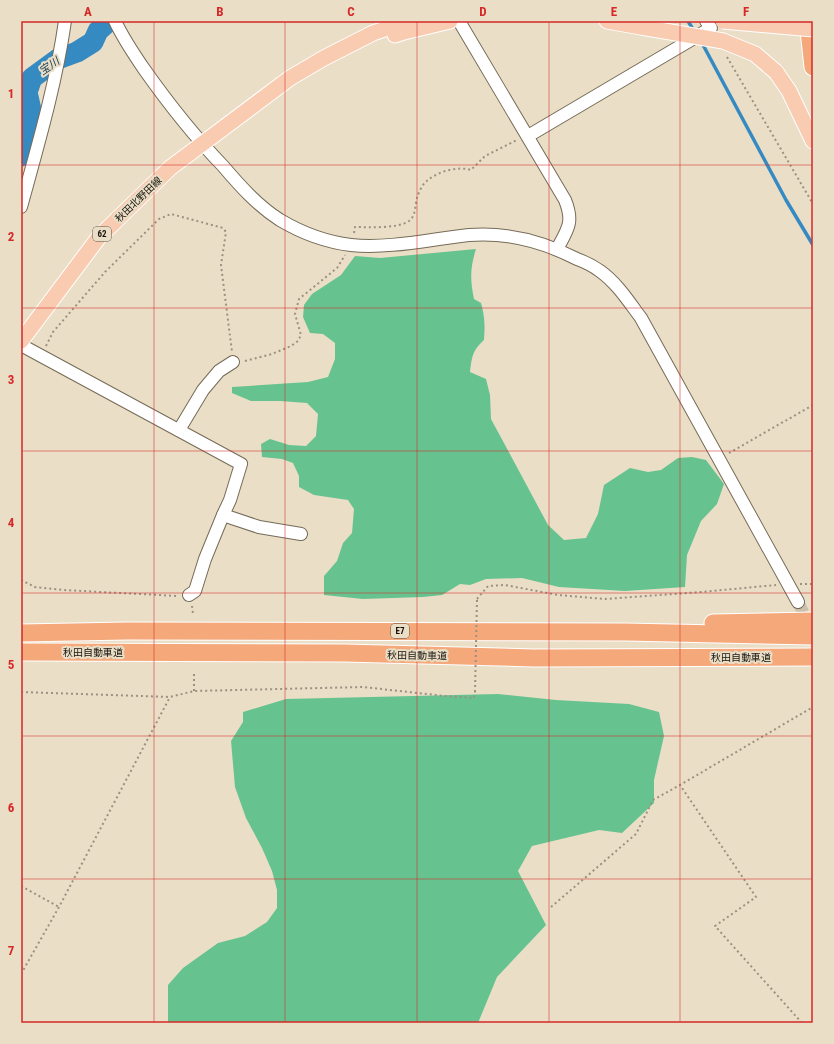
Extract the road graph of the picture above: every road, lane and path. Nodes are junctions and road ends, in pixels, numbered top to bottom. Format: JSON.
{"nodes":[{"id":1,"x":66,"y":21,"type":"edge"},
{"id":2,"x":115,"y":21,"type":"edge"},
{"id":3,"x":408,"y":21,"type":"edge"},
{"id":4,"x":459,"y":21,"type":"edge"},
{"id":5,"x":607,"y":21,"type":"edge"},
{"id":6,"x":706,"y":21,"type":"edge"},
{"id":7,"x":723,"y":21,"type":"edge"},
{"id":8,"x":808,"y":21,"type":"edge"},
{"id":9,"x":446,"y":22,"type":"edge"},
{"id":10,"x":813,"y":29,"type":"edge"},
{"id":11,"x":725,"y":54,"type":"dead end"},
{"id":12,"x":813,"y":67,"type":"edge"},
{"id":13,"x":262,"y":98,"type":"junction"},
{"id":14,"x":528,"y":136,"type":"junction"},
{"id":15,"x":813,"y":141,"type":"edge"},
{"id":16,"x":202,"y":144,"type":"junction"},
{"id":17,"x":21,"y":204,"type":"edge"},
{"id":18,"x":813,"y":204,"type":"edge"},
{"id":19,"x":352,"y":245,"type":"junction"},
{"id":20,"x":558,"y":249,"type":"junction"},
{"id":21,"x":21,"y":341,"type":"edge"},
{"id":22,"x":21,"y":345,"type":"edge"},
{"id":23,"x":41,"y":355,"type":"junction"},
{"id":24,"x":233,"y":362,"type":"junction"},
{"id":25,"x":813,"y":405,"type":"edge"},
{"id":26,"x":179,"y":430,"type":"junction"},
{"id":27,"x":719,"y":459,"type":"junction"},
{"id":28,"x":223,"y":515,"type":"junction"},
{"id":29,"x":301,"y":534,"type":"dead end"},
{"id":30,"x":21,"y":580,"type":"edge"},
{"id":31,"x":787,"y":584,"type":"junction"},
{"id":32,"x":189,"y":595,"type":"joint"},
{"id":33,"x":798,"y":602,"type":"tunnel mouth"},
{"id":34,"x":813,"y":621,"type":"edge"},
{"id":35,"x":626,"y":632,"type":"junction"},
{"id":36,"x":21,"y":633,"type":"edge"},
{"id":37,"x":813,"y":636,"type":"edge"},
{"id":38,"x":21,"y":652,"type":"edge"},
{"id":39,"x":782,"y":657,"type":"junction"},
{"id":40,"x":813,"y":657,"type":"edge"},
{"id":41,"x":813,"y":664,"type":"edge"},
{"id":42,"x":194,"y":671,"type":"dead end"},
{"id":43,"x":194,"y":691,"type":"junction"},
{"id":44,"x":21,"y":692,"type":"edge"},
{"id":45,"x":170,"y":697,"type":"junction"},
{"id":46,"x":813,"y":707,"type":"edge"},
{"id":47,"x":680,"y":785,"type":"junction"},
{"id":48,"x":21,"y":886,"type":"edge"},
{"id":49,"x":59,"y":907,"type":"junction"},
{"id":50,"x":551,"y":907,"type":"dead end"},
{"id":51,"x":21,"y":974,"type":"edge"},
{"id":52,"x":802,"y":1023,"type":"edge"}],
"edges":[{"from":1,"to":17,"type":"street"},
{"from":2,"to":16,"type":"street"},
{"from":3,"to":13,"type":"main road","name":"秋田北野田線","number":"62"},
{"from":4,"to":14,"type":"street"},
{"from":5,"to":15,"type":"main road","bridge":true},
{"from":6,"to":14,"type":"street"},
{"from":7,"to":10,"type":"main road","bridge":true},
{"from":8,"to":12,"type":"highway"},
{"from":9,"to":13,"type":"main road","name":"秋田北野田線","number":"62"},
{"from":11,"to":18,"type":"path"},
{"from":13,"to":16,"type":"main road","name":"秋田北野田線","number":"62"},
{"from":14,"to":19,"type":"path"},
{"from":14,"to":20,"type":"street"},
{"from":16,"to":19,"type":"street"},
{"from":16,"to":21,"type":"main road","name":"秋田北野田線","number":"62"},
{"from":19,"to":20,"type":"street"},
{"from":19,"to":24,"type":"path"},
{"from":20,"to":27,"type":"street"},
{"from":22,"to":23,"type":"street"},
{"from":23,"to":24,"type":"path"},
{"from":23,"to":26,"type":"street"},
{"from":24,"to":26,"type":"street"},
{"from":25,"to":27,"type":"path"},
{"from":26,"to":28,"type":"street"},
{"from":27,"to":31,"type":"street"},
{"from":28,"to":29,"type":"street"},
{"from":28,"to":32,"type":"street"},
{"from":30,"to":32,"type":"path"},
{"from":31,"to":33,"type":"street"},
{"from":31,"to":43,"type":"path","bridge":true},
{"from":34,"to":35,"type":"highway"},
{"from":35,"to":36,"type":"highway","name":"秋田自動車道","number":"E7"},
{"from":35,"to":37,"type":"highway","name":"秋田自動車道","number":"E7"},
{"from":38,"to":39,"type":"highway","name":"秋田自動車道"},
{"from":39,"to":40,"type":"highway","name":"秋田自動車道"},
{"from":39,"to":41,"type":"highway"},
{"from":42,"to":43,"type":"path"},
{"from":43,"to":45,"type":"path"},
{"from":44,"to":45,"type":"path"},
{"from":45,"to":49,"type":"path"},
{"from":46,"to":47,"type":"path"},
{"from":47,"to":50,"type":"path"},
{"from":47,"to":52,"type":"path"},
{"from":48,"to":49,"type":"path"},
{"from":49,"to":51,"type":"path"}]}
